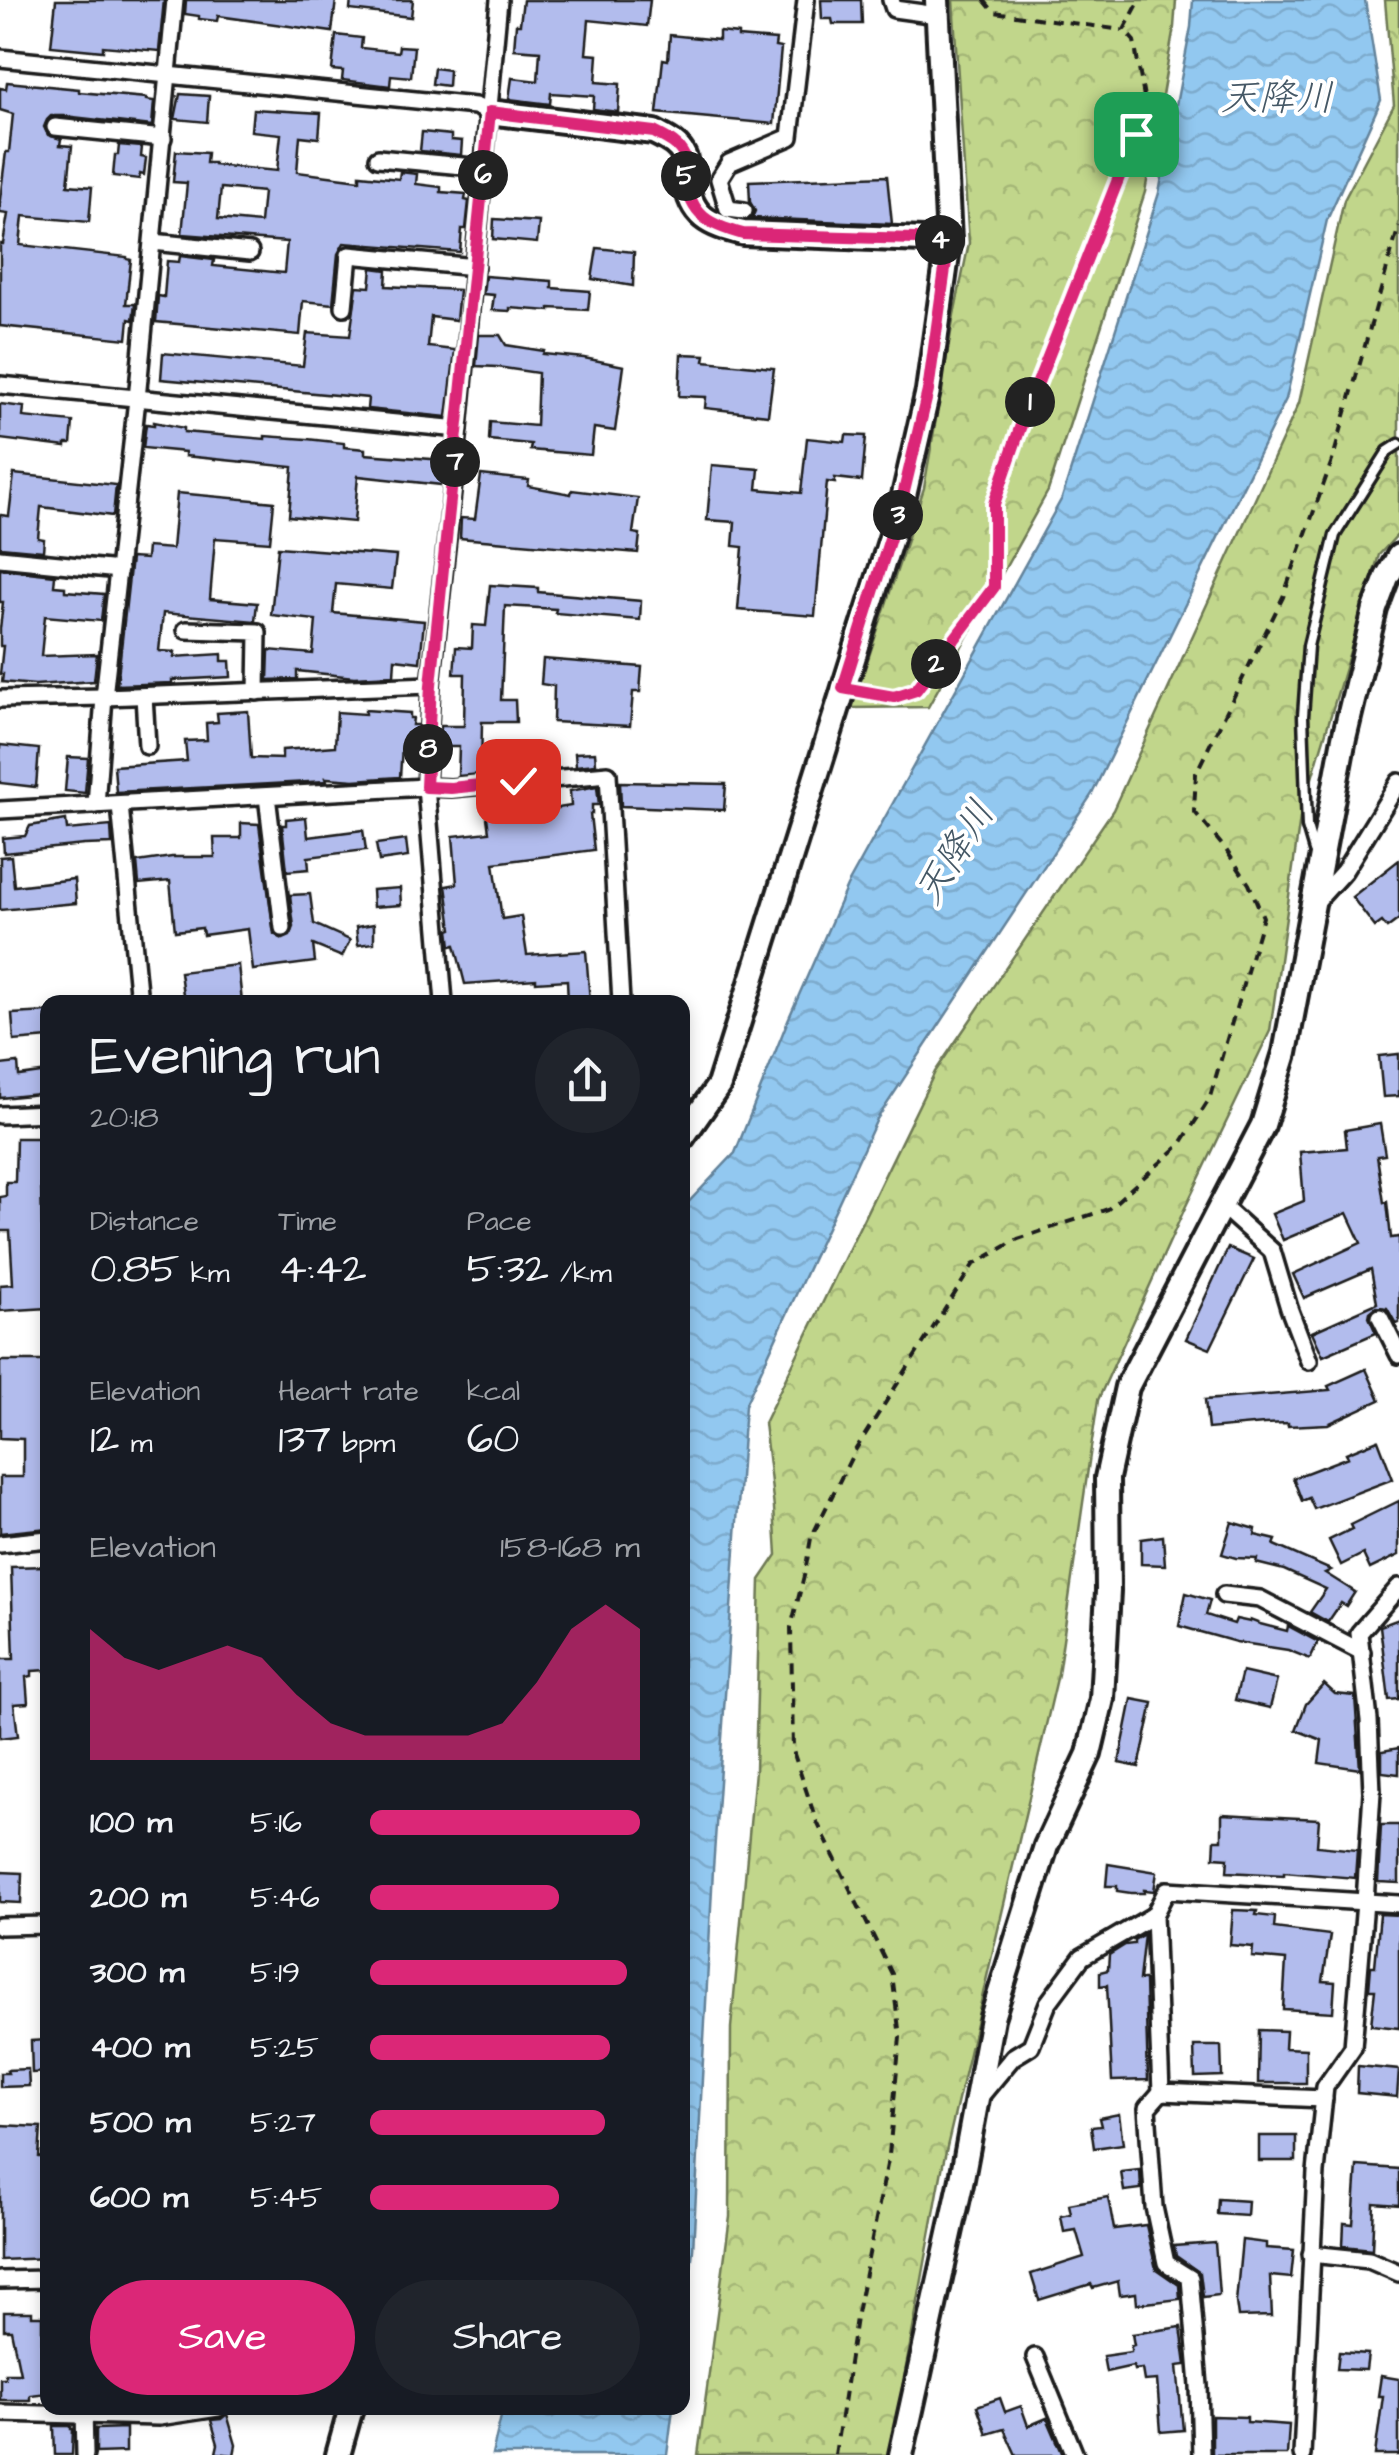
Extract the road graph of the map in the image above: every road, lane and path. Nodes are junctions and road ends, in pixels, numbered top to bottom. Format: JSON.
{"nodes":[{"id":1,"x":175,"y":0,"type":"edge"},
{"id":2,"x":499,"y":0,"type":"edge"},
{"id":3,"x":806,"y":0,"type":"edge"},
{"id":4,"x":891,"y":0,"type":"edge"},
{"id":5,"x":984,"y":0,"type":"edge"},
{"id":6,"x":1140,"y":0,"type":"edge"},
{"id":7,"x":937,"y":7,"type":"edge"},
{"id":8,"x":1124,"y":30,"type":"junction"},
{"id":9,"x":0,"y":58,"type":"edge"},
{"id":10,"x":168,"y":75,"type":"junction"},
{"id":11,"x":490,"y":112,"type":"junction"},
{"id":12,"x":55,"y":127,"type":"dead end"},
{"id":13,"x":163,"y":138,"type":"junction"},
{"id":14,"x":378,"y":158,"type":"dead end"},
{"id":15,"x":484,"y":168,"type":"junction"},
{"id":16,"x":744,"y":211,"type":"dead end"},
{"id":17,"x":1399,"y":226,"type":"edge"},
{"id":18,"x":949,"y":240,"type":"junction"},
{"id":19,"x":153,"y":242,"type":"junction"},
{"id":20,"x":250,"y":252,"type":"dead end"},
{"id":21,"x":475,"y":266,"type":"junction"},
{"id":22,"x":344,"y":307,"type":"dead end"},
{"id":23,"x":0,"y":385,"type":"edge"},
{"id":24,"x":137,"y":399,"type":"junction"},
{"id":25,"x":459,"y":428,"type":"junction"},
{"id":26,"x":1399,"y":444,"type":"edge"},
{"id":27,"x":1399,"y":556,"type":"edge"},
{"id":28,"x":0,"y":558,"type":"edge"},
{"id":29,"x":120,"y":570,"type":"junction"},
{"id":30,"x":186,"y":630,"type":"dead end"},
{"id":31,"x":431,"y":685,"type":"junction"},
{"id":32,"x":843,"y":688,"type":"junction"},
{"id":33,"x":257,"y":692,"type":"junction"},
{"id":34,"x":144,"y":696,"type":"junction"},
{"id":35,"x":104,"y":698,"type":"junction"},
{"id":36,"x":0,"y":699,"type":"edge"},
{"id":37,"x":147,"y":746,"type":"dead end"},
{"id":38,"x":1399,"y":782,"type":"edge"},
{"id":39,"x":426,"y":787,"type":"junction"},
{"id":40,"x":267,"y":796,"type":"junction"},
{"id":41,"x":120,"y":804,"type":"junction"},
{"id":42,"x":96,"y":805,"type":"junction"},
{"id":43,"x":0,"y":810,"type":"edge"},
{"id":44,"x":1320,"y":870,"type":"junction"},
{"id":45,"x":1314,"y":904,"type":"junction"},
{"id":46,"x":283,"y":928,"type":"dead end"},
{"id":47,"x":138,"y":995,"type":"edge"},
{"id":48,"x":443,"y":995,"type":"edge"},
{"id":49,"x":620,"y":995,"type":"edge"},
{"id":50,"x":40,"y":1113,"type":"edge"},
{"id":51,"x":0,"y":1115,"type":"edge"},
{"id":52,"x":690,"y":1126,"type":"edge"},
{"id":53,"x":1222,"y":1206,"type":"junction"},
{"id":54,"x":1380,"y":1317,"type":"dead end"},
{"id":55,"x":1399,"y":1355,"type":"edge"},
{"id":56,"x":1310,"y":1361,"type":"dead end"},
{"id":57,"x":40,"y":1541,"type":"edge"},
{"id":58,"x":0,"y":1544,"type":"edge"},
{"id":59,"x":1399,"y":1587,"type":"edge"},
{"id":60,"x":1224,"y":1595,"type":"dead end"},
{"id":61,"x":1362,"y":1652,"type":"junction"},
{"id":62,"x":1365,"y":1902,"type":"junction"},
{"id":63,"x":1399,"y":1904,"type":"edge"},
{"id":64,"x":1154,"y":1915,"type":"junction"},
{"id":65,"x":40,"y":1925,"type":"edge"},
{"id":66,"x":0,"y":1926,"type":"edge"},
{"id":67,"x":1160,"y":2092,"type":"junction"},
{"id":68,"x":1324,"y":2099,"type":"junction"},
{"id":69,"x":976,"y":2102,"type":"junction"},
{"id":70,"x":1312,"y":2254,"type":"junction"},
{"id":71,"x":1399,"y":2273,"type":"edge"},
{"id":72,"x":40,"y":2278,"type":"edge"},
{"id":73,"x":0,"y":2280,"type":"edge"},
{"id":74,"x":1034,"y":2358,"type":"dead end"},
{"id":75,"x":0,"y":2413,"type":"edge"},
{"id":76,"x":40,"y":2413,"type":"edge"},
{"id":77,"x":84,"y":2415,"type":"edge"},
{"id":78,"x":128,"y":2415,"type":"edge"},
{"id":79,"x":171,"y":2415,"type":"edge"},
{"id":80,"x":348,"y":2415,"type":"edge"},
{"id":81,"x":85,"y":2455,"type":"edge"},
{"id":82,"x":338,"y":2455,"type":"edge"},
{"id":83,"x":835,"y":2455,"type":"edge"},
{"id":84,"x":901,"y":2455,"type":"edge"},
{"id":85,"x":1075,"y":2455,"type":"edge"},
{"id":86,"x":1201,"y":2455,"type":"edge"},
{"id":87,"x":1302,"y":2455,"type":"edge"}],
"edges":[{"from":1,"to":10,"type":"street"},
{"from":2,"to":11,"type":"street"},
{"from":3,"to":16,"type":"street"},
{"from":4,"to":7,"type":"street"},
{"from":5,"to":8,"type":"path"},
{"from":6,"to":8,"type":"path"},
{"from":7,"to":18,"type":"street"},
{"from":8,"to":32,"type":"path"},
{"from":9,"to":10,"type":"street"},
{"from":10,"to":11,"type":"street"},
{"from":10,"to":13,"type":"street"},
{"from":11,"to":15,"type":"street"},
{"from":11,"to":18,"type":"street"},
{"from":12,"to":13,"type":"street"},
{"from":13,"to":19,"type":"street"},
{"from":14,"to":15,"type":"street"},
{"from":15,"to":21,"type":"street"},
{"from":17,"to":83,"type":"path"},
{"from":18,"to":32,"type":"street"},
{"from":19,"to":20,"type":"street"},
{"from":19,"to":24,"type":"street"},
{"from":21,"to":22,"type":"street"},
{"from":21,"to":25,"type":"street"},
{"from":23,"to":24,"type":"street"},
{"from":24,"to":25,"type":"street"},
{"from":24,"to":29,"type":"street"},
{"from":25,"to":31,"type":"street"},
{"from":26,"to":44,"type":"lane"},
{"from":27,"to":44,"type":"street"},
{"from":28,"to":29,"type":"street"},
{"from":29,"to":35,"type":"street"},
{"from":30,"to":33,"type":"street"},
{"from":31,"to":33,"type":"street"},
{"from":31,"to":39,"type":"street"},
{"from":32,"to":52,"type":"street"},
{"from":33,"to":34,"type":"street"},
{"from":34,"to":35,"type":"street"},
{"from":34,"to":37,"type":"street"},
{"from":35,"to":36,"type":"street"},
{"from":35,"to":42,"type":"street"},
{"from":38,"to":45,"type":"street"},
{"from":39,"to":40,"type":"street"},
{"from":39,"to":48,"type":"street"},
{"from":39,"to":49,"type":"street"},
{"from":40,"to":41,"type":"street"},
{"from":40,"to":46,"type":"street"},
{"from":41,"to":42,"type":"street"},
{"from":41,"to":47,"type":"street"},
{"from":42,"to":43,"type":"street"},
{"from":44,"to":45,"type":"street"},
{"from":45,"to":53,"type":"street"},
{"from":50,"to":51,"type":"street"},
{"from":53,"to":56,"type":"street"},
{"from":53,"to":69,"type":"street"},
{"from":54,"to":55,"type":"street"},
{"from":57,"to":58,"type":"street"},
{"from":59,"to":61,"type":"street"},
{"from":60,"to":61,"type":"street"},
{"from":61,"to":62,"type":"street"},
{"from":62,"to":63,"type":"street"},
{"from":62,"to":64,"type":"street"},
{"from":62,"to":68,"type":"street"},
{"from":64,"to":67,"type":"street"},
{"from":64,"to":69,"type":"street"},
{"from":65,"to":66,"type":"street"},
{"from":67,"to":68,"type":"street"},
{"from":67,"to":86,"type":"street"},
{"from":68,"to":70,"type":"street"},
{"from":69,"to":84,"type":"street"},
{"from":70,"to":71,"type":"street"},
{"from":70,"to":87,"type":"street"},
{"from":72,"to":73,"type":"street"},
{"from":74,"to":85,"type":"street"},
{"from":75,"to":76,"type":"street"},
{"from":77,"to":81,"type":"street"},
{"from":78,"to":79,"type":"street"},
{"from":80,"to":82,"type":"street"}]}
